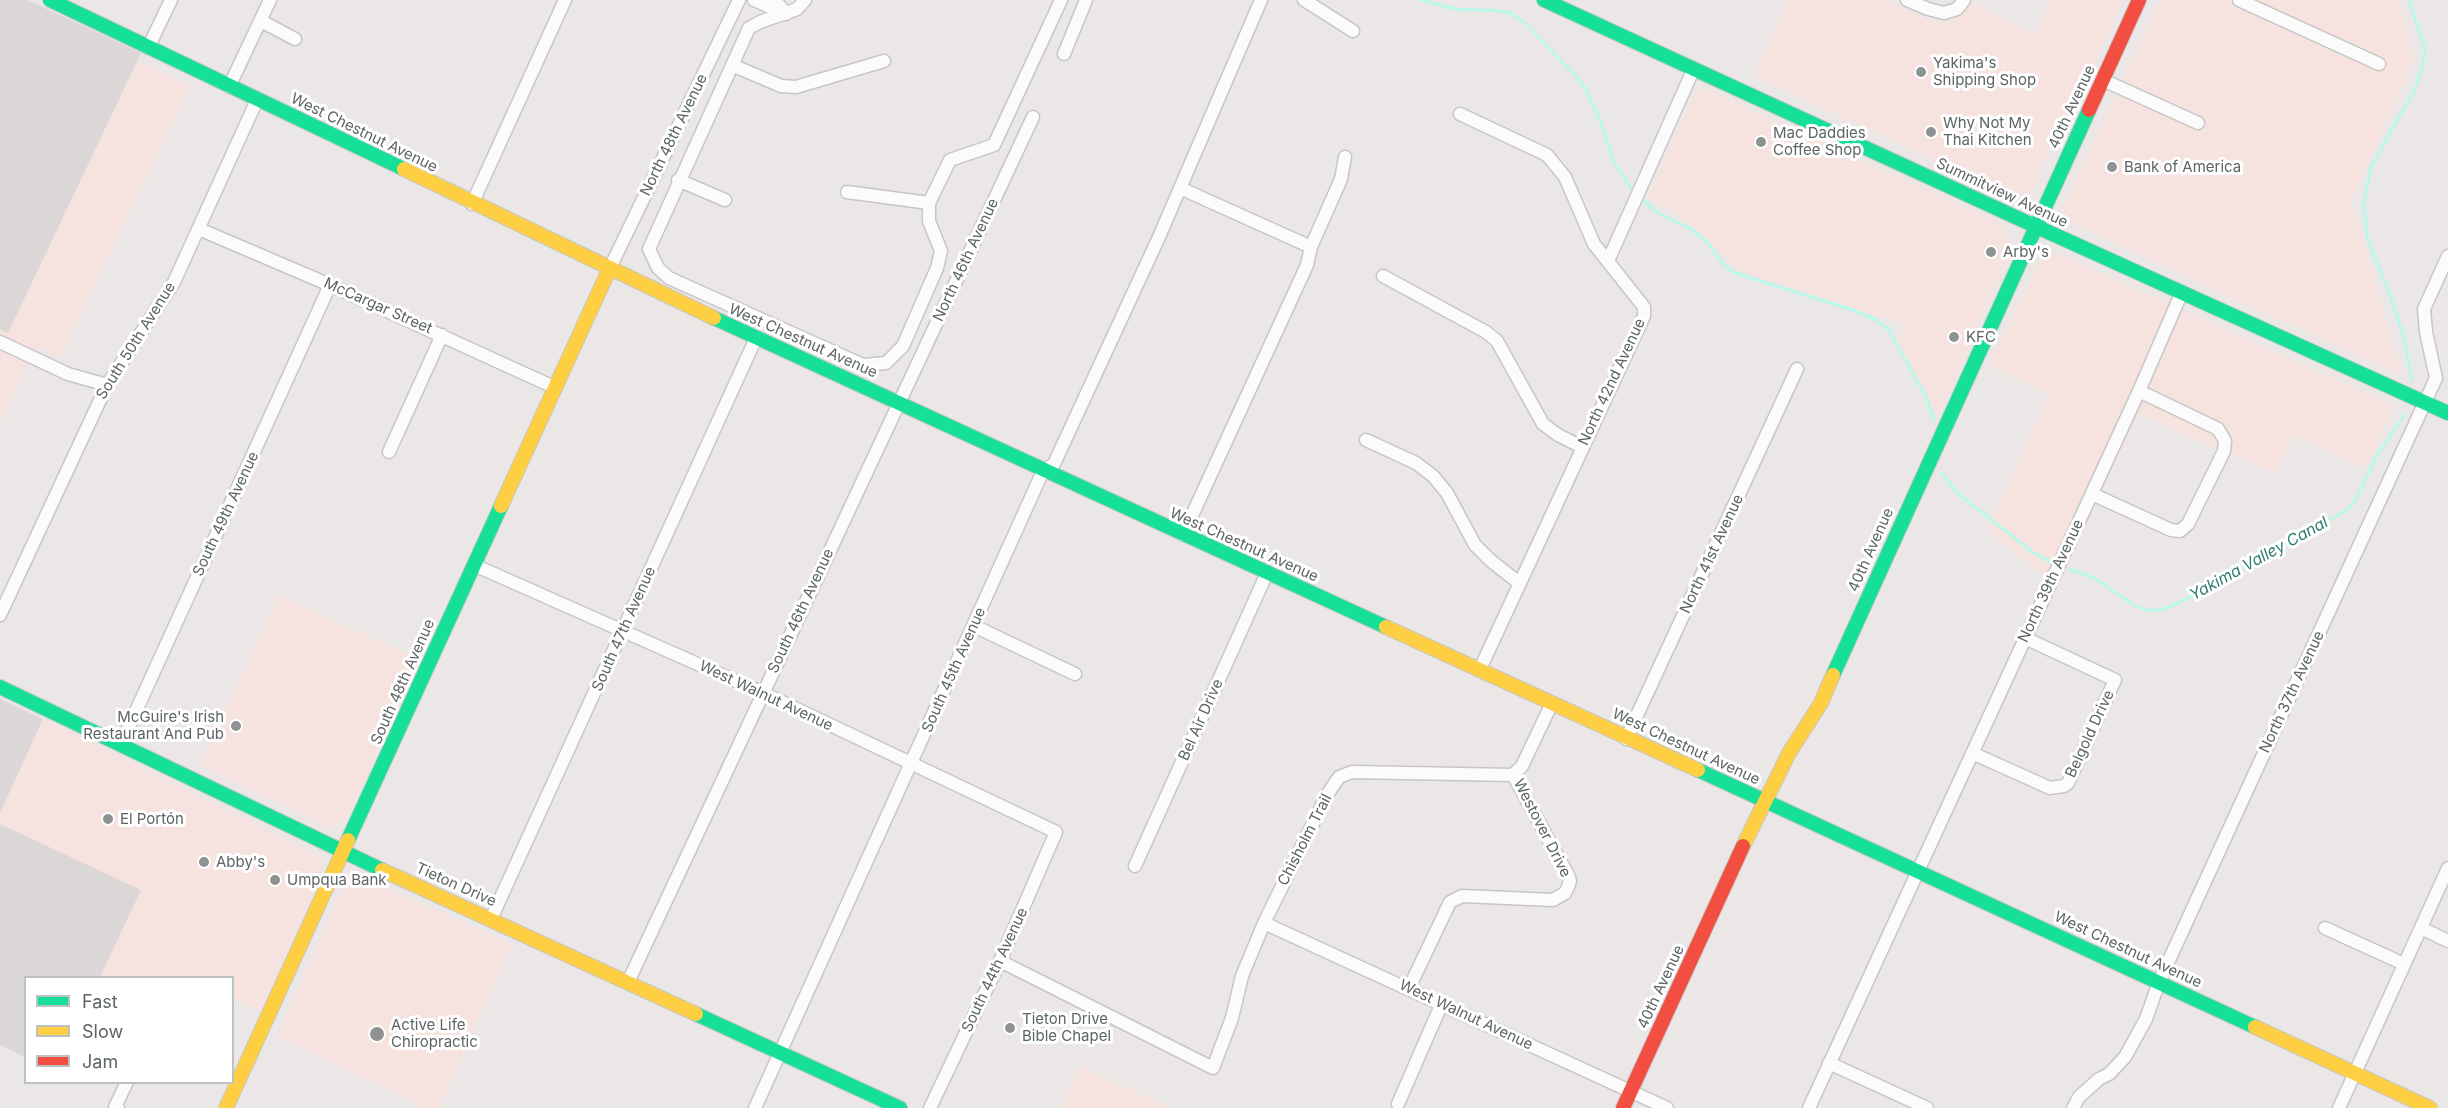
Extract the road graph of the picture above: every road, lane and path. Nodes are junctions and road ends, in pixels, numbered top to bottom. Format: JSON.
{"nodes":[{"id":1,"x":171,"y":0,"type":"edge"},
{"id":2,"x":270,"y":0,"type":"edge"},
{"id":3,"x":565,"y":0,"type":"edge"},
{"id":4,"x":740,"y":0,"type":"edge"},
{"id":5,"x":754,"y":0,"type":"edge"},
{"id":6,"x":769,"y":0,"type":"edge"},
{"id":7,"x":805,"y":0,"type":"edge"},
{"id":8,"x":1061,"y":0,"type":"edge"},
{"id":9,"x":1086,"y":0,"type":"edge"},
{"id":10,"x":1261,"y":0,"type":"edge"},
{"id":11,"x":1304,"y":0,"type":"edge"},
{"id":12,"x":1544,"y":0,"type":"edge"},
{"id":13,"x":1907,"y":0,"type":"edge"},
{"id":14,"x":2139,"y":0,"type":"edge"},
{"id":15,"x":2239,"y":0,"type":"edge"},
{"id":16,"x":58,"y":2,"type":"edge"},
{"id":17,"x":1963,"y":3,"type":"edge"},
{"id":18,"x":786,"y":14,"type":"junction"},
{"id":19,"x":1053,"y":20,"type":"junction"},
{"id":20,"x":261,"y":21,"type":"junction"},
{"id":21,"x":1073,"y":29,"type":"junction"},
{"id":22,"x":1353,"y":31,"type":"dead end"},
{"id":23,"x":295,"y":39,"type":"dead end"},
{"id":24,"x":148,"y":48,"type":"junction"},
{"id":25,"x":1064,"y":54,"type":"dead end"},
{"id":26,"x":884,"y":61,"type":"dead end"},
{"id":27,"x":2379,"y":64,"type":"dead end"},
{"id":28,"x":732,"y":65,"type":"junction"},
{"id":29,"x":1694,"y":68,"type":"junction"},
{"id":30,"x":2103,"y":80,"type":"junction"},
{"id":31,"x":229,"y":87,"type":"junction"},
{"id":32,"x":256,"y":100,"type":"junction"},
{"id":33,"x":1460,"y":114,"type":"dead end"},
{"id":34,"x":1033,"y":117,"type":"dead end"},
{"id":35,"x":2198,"y":123,"type":"dead end"},
{"id":36,"x":1345,"y":157,"type":"dead end"},
{"id":37,"x":678,"y":180,"type":"junction"},
{"id":38,"x":1180,"y":188,"type":"junction"},
{"id":39,"x":847,"y":192,"type":"dead end"},
{"id":40,"x":725,"y":200,"type":"dead end"},
{"id":41,"x":929,"y":203,"type":"junction"},
{"id":42,"x":472,"y":204,"type":"junction"},
{"id":43,"x":2035,"y":226,"type":"junction"},
{"id":44,"x":199,"y":229,"type":"junction"},
{"id":45,"x":1311,"y":247,"type":"junction"},
{"id":46,"x":2448,"y":256,"type":"edge"},
{"id":47,"x":1608,"y":261,"type":"junction"},
{"id":48,"x":609,"y":270,"type":"junction"},
{"id":49,"x":1383,"y":276,"type":"dead end"},
{"id":50,"x":330,"y":285,"type":"junction"},
{"id":51,"x":2182,"y":292,"type":"junction"},
{"id":52,"x":442,"y":335,"type":"junction"},
{"id":53,"x":756,"y":338,"type":"junction"},
{"id":54,"x":0,"y":342,"type":"edge"},
{"id":55,"x":1797,"y":369,"type":"dead end"},
{"id":56,"x":107,"y":385,"type":"junction"},
{"id":57,"x":556,"y":388,"type":"junction"},
{"id":58,"x":2139,"y":391,"type":"junction"},
{"id":59,"x":2425,"y":402,"type":"junction"},
{"id":60,"x":899,"y":403,"type":"junction"},
{"id":61,"x":2448,"y":413,"type":"edge"},
{"id":62,"x":1366,"y":440,"type":"dead end"},
{"id":63,"x":1582,"y":447,"type":"junction"},
{"id":64,"x":389,"y":452,"type":"dead end"},
{"id":65,"x":1043,"y":471,"type":"junction"},
{"id":66,"x":2092,"y":494,"type":"junction"},
{"id":67,"x":1183,"y":535,"type":"junction"},
{"id":68,"x":474,"y":565,"type":"junction"},
{"id":69,"x":1267,"y":573,"type":"junction"},
{"id":70,"x":1519,"y":583,"type":"junction"},
{"id":71,"x":0,"y":615,"type":"edge"},
{"id":72,"x":974,"y":626,"type":"junction"},
{"id":73,"x":623,"y":631,"type":"junction"},
{"id":74,"x":2025,"y":638,"type":"junction"},
{"id":75,"x":1480,"y":669,"type":"junction"},
{"id":76,"x":1075,"y":674,"type":"dead end"},
{"id":77,"x":0,"y":687,"type":"edge"},
{"id":78,"x":763,"y":693,"type":"junction"},
{"id":79,"x":1552,"y":703,"type":"junction"},
{"id":80,"x":1626,"y":739,"type":"junction"},
{"id":81,"x":121,"y":744,"type":"junction"},
{"id":82,"x":1972,"y":753,"type":"junction"},
{"id":83,"x":911,"y":764,"type":"junction"},
{"id":84,"x":1513,"y":775,"type":"junction"},
{"id":85,"x":1764,"y":801,"type":"junction"},
{"id":86,"x":1056,"y":832,"type":"joint"},
{"id":87,"x":344,"y":852,"type":"junction"},
{"id":88,"x":1135,"y":866,"type":"dead end"},
{"id":89,"x":2448,"y":868,"type":"edge"},
{"id":90,"x":1917,"y":870,"type":"junction"},
{"id":91,"x":491,"y":919,"type":"junction"},
{"id":92,"x":1264,"y":923,"type":"junction"},
{"id":93,"x":2325,"y":928,"type":"dead end"},
{"id":94,"x":2421,"y":928,"type":"junction"},
{"id":95,"x":2448,"y":941,"type":"edge"},
{"id":96,"x":1000,"y":961,"type":"junction"},
{"id":97,"x":2404,"y":964,"type":"junction"},
{"id":98,"x":628,"y":982,"type":"junction"},
{"id":99,"x":2159,"y":982,"type":"junction"},
{"id":100,"x":1409,"y":988,"type":"junction"},
{"id":101,"x":1442,"y":1003,"type":"junction"},
{"id":102,"x":781,"y":1053,"type":"junction"},
{"id":103,"x":1829,"y":1063,"type":"junction"},
{"id":104,"x":2355,"y":1073,"type":"junction"},
{"id":105,"x":126,"y":1084,"type":"edge"},
{"id":106,"x":1631,"y":1091,"type":"junction"},
{"id":107,"x":1398,"y":1104,"type":"dead end"},
{"id":108,"x":118,"y":1108,"type":"edge"},
{"id":109,"x":226,"y":1108,"type":"edge"},
{"id":110,"x":755,"y":1108,"type":"edge"},
{"id":111,"x":900,"y":1108,"type":"edge"},
{"id":112,"x":930,"y":1108,"type":"edge"},
{"id":113,"x":1623,"y":1108,"type":"edge"},
{"id":114,"x":1667,"y":1108,"type":"edge"},
{"id":115,"x":1809,"y":1108,"type":"edge"},
{"id":116,"x":1927,"y":1108,"type":"edge"},
{"id":117,"x":2073,"y":1108,"type":"edge"},
{"id":118,"x":2339,"y":1108,"type":"edge"},
{"id":119,"x":2430,"y":1108,"type":"edge"}],
"edges":[{"from":1,"to":24,"type":"street"},
{"from":2,"to":20,"type":"street"},
{"from":3,"to":42,"type":"street"},
{"from":4,"to":48,"type":"street","name":"North 48th Avenue"},
{"from":5,"to":18,"type":"street"},
{"from":6,"to":18,"type":"street"},
{"from":7,"to":18,"type":"street"},
{"from":8,"to":19,"type":"street"},
{"from":9,"to":21,"type":"street"},
{"from":10,"to":38,"type":"street","name":"South 45th Avenue"},
{"from":11,"to":22,"type":"street"},
{"from":12,"to":29,"type":"street","name":"Summitview Avenue"},
{"from":13,"to":17,"type":"street"},
{"from":14,"to":30,"type":"street","name":"40th Avenue"},
{"from":15,"to":27,"type":"street"},
{"from":16,"to":24,"type":"street","name":"West Chestnut Avenue"},
{"from":18,"to":28,"type":"street"},
{"from":19,"to":21,"type":"street"},
{"from":19,"to":41,"type":"street"},
{"from":20,"to":23,"type":"street"},
{"from":20,"to":31,"type":"street"},
{"from":21,"to":25,"type":"street"},
{"from":24,"to":31,"type":"street","name":"West Chestnut Avenue"},
{"from":26,"to":28,"type":"street"},
{"from":28,"to":37,"type":"street"},
{"from":29,"to":43,"type":"street","name":"Summitview Avenue"},
{"from":29,"to":47,"type":"street"},
{"from":30,"to":35,"type":"street"},
{"from":30,"to":43,"type":"street","name":"40th Avenue"},
{"from":31,"to":32,"type":"street","name":"West Chestnut Avenue"},
{"from":32,"to":42,"type":"street","name":"West Chestnut Avenue"},
{"from":32,"to":44,"type":"street","name":"South 50th Avenue"},
{"from":33,"to":47,"type":"street","name":"North 42nd Avenue"},
{"from":34,"to":60,"type":"street","name":"North 46th Avenue"},
{"from":36,"to":45,"type":"street"},
{"from":37,"to":40,"type":"street"},
{"from":37,"to":41,"type":"street"},
{"from":38,"to":45,"type":"street"},
{"from":38,"to":65,"type":"street","name":"South 45th Avenue"},
{"from":39,"to":41,"type":"street"},
{"from":42,"to":48,"type":"street","name":"West Chestnut Avenue"},
{"from":43,"to":51,"type":"street","name":"Summitview Avenue"},
{"from":43,"to":85,"type":"street","name":"40th Avenue"},
{"from":44,"to":50,"type":"street","name":"McCargar Street"},
{"from":44,"to":56,"type":"street","name":"South 50th Avenue"},
{"from":45,"to":67,"type":"street"},
{"from":46,"to":59,"type":"street","name":"North 37th Avenue"},
{"from":47,"to":63,"type":"street","name":"North 42nd Avenue"},
{"from":48,"to":53,"type":"street","name":"West Chestnut Avenue"},
{"from":48,"to":57,"type":"street","name":"South 48th Avenue"},
{"from":49,"to":63,"type":"street"},
{"from":50,"to":52,"type":"street","name":"McCargar Street"},
{"from":50,"to":81,"type":"street","name":"South 49th Avenue"},
{"from":51,"to":58,"type":"street","name":"North 39th Avenue"},
{"from":51,"to":59,"type":"street","name":"Summitview Avenue"},
{"from":52,"to":57,"type":"street","name":"McCargar Street"},
{"from":52,"to":64,"type":"street"},
{"from":53,"to":60,"type":"street","name":"West Chestnut Avenue"},
{"from":53,"to":73,"type":"street","name":"South 47th Avenue"},
{"from":54,"to":56,"type":"street"},
{"from":55,"to":80,"type":"street","name":"North 41st Avenue"},
{"from":56,"to":71,"type":"street","name":"South 50th Avenue"},
{"from":57,"to":68,"type":"street","name":"South 48th Avenue"},
{"from":58,"to":66,"type":"street","name":"North 39th Avenue"},
{"from":58,"to":66,"type":"street"},
{"from":59,"to":61,"type":"street","name":"Summitview Avenue"},
{"from":59,"to":99,"type":"street","name":"North 37th Avenue"},
{"from":60,"to":65,"type":"street","name":"West Chestnut Avenue"},
{"from":60,"to":78,"type":"street","name":"South 46th Avenue"},
{"from":62,"to":70,"type":"street"},
{"from":63,"to":70,"type":"street","name":"North 42nd Avenue"},
{"from":65,"to":67,"type":"street","name":"West Chestnut Avenue"},
{"from":65,"to":72,"type":"street","name":"South 45th Avenue"},
{"from":66,"to":74,"type":"street","name":"North 39th Avenue"},
{"from":67,"to":69,"type":"street","name":"West Chestnut Avenue"},
{"from":68,"to":73,"type":"street","name":"West Walnut Avenue"},
{"from":68,"to":87,"type":"street","name":"South 48th Avenue"},
{"from":69,"to":75,"type":"street","name":"West Chestnut Avenue"},
{"from":69,"to":88,"type":"street","name":"Bel Air Drive"},
{"from":70,"to":75,"type":"street","name":"North 42nd Avenue"},
{"from":72,"to":76,"type":"street"},
{"from":72,"to":83,"type":"street","name":"South 45th Avenue"},
{"from":73,"to":78,"type":"street","name":"West Walnut Avenue"},
{"from":73,"to":91,"type":"street","name":"South 47th Avenue"},
{"from":74,"to":82,"type":"street","name":"North 39th Avenue"},
{"from":74,"to":82,"type":"street","name":"Belgold Drive"},
{"from":75,"to":79,"type":"street","name":"West Chestnut Avenue"},
{"from":77,"to":81,"type":"street","name":"Tieton Drive"},
{"from":78,"to":83,"type":"street","name":"West Walnut Avenue"},
{"from":78,"to":98,"type":"street","name":"South 46th Avenue"},
{"from":79,"to":80,"type":"street","name":"West Chestnut Avenue"},
{"from":79,"to":84,"type":"street","name":"Westover Drive"},
{"from":80,"to":85,"type":"street","name":"West Chestnut Avenue"},
{"from":81,"to":87,"type":"street","name":"Tieton Drive"},
{"from":82,"to":90,"type":"street","name":"North 39th Avenue"},
{"from":83,"to":86,"type":"street","name":"West Walnut Avenue"},
{"from":83,"to":102,"type":"street","name":"South 45th Avenue"},
{"from":84,"to":92,"type":"street","name":"Chisholm Trail"},
{"from":84,"to":100,"type":"street","name":"Westover Drive"},
{"from":85,"to":90,"type":"street","name":"West Chestnut Avenue"},
{"from":85,"to":106,"type":"street","name":"40th Avenue"},
{"from":86,"to":96,"type":"street","name":"South 44th Avenue"},
{"from":87,"to":91,"type":"street","name":"Tieton Drive"},
{"from":87,"to":109,"type":"street","name":"South 48th Avenue"},
{"from":89,"to":94,"type":"street"},
{"from":90,"to":99,"type":"street","name":"West Chestnut Avenue"},
{"from":90,"to":103,"type":"street","name":"North 39th Avenue"},
{"from":91,"to":98,"type":"street","name":"Tieton Drive"},
{"from":92,"to":96,"type":"street","name":"Chisholm Trail"},
{"from":92,"to":100,"type":"street","name":"West Walnut Avenue"},
{"from":93,"to":97,"type":"street"},
{"from":94,"to":95,"type":"street"},
{"from":94,"to":97,"type":"street"},
{"from":96,"to":112,"type":"street","name":"South 44th Avenue"},
{"from":97,"to":104,"type":"street"},
{"from":98,"to":102,"type":"street","name":"Tieton Drive"},
{"from":99,"to":104,"type":"street","name":"West Chestnut Avenue"},
{"from":99,"to":117,"type":"street","name":"North 37th Avenue"},
{"from":100,"to":101,"type":"street","name":"West Walnut Avenue"},
{"from":101,"to":106,"type":"street","name":"West Walnut Avenue"},
{"from":101,"to":107,"type":"street"},
{"from":102,"to":110,"type":"street","name":"South 45th Avenue"},
{"from":102,"to":111,"type":"street","name":"Tieton Drive"},
{"from":103,"to":115,"type":"street","name":"North 39th Avenue"},
{"from":103,"to":116,"type":"street"},
{"from":104,"to":118,"type":"street"},
{"from":104,"to":119,"type":"street","name":"West Chestnut Avenue"},
{"from":105,"to":108,"type":"street"},
{"from":106,"to":113,"type":"street","name":"40th Avenue"},
{"from":106,"to":114,"type":"street","name":"West Walnut Avenue"}]}
